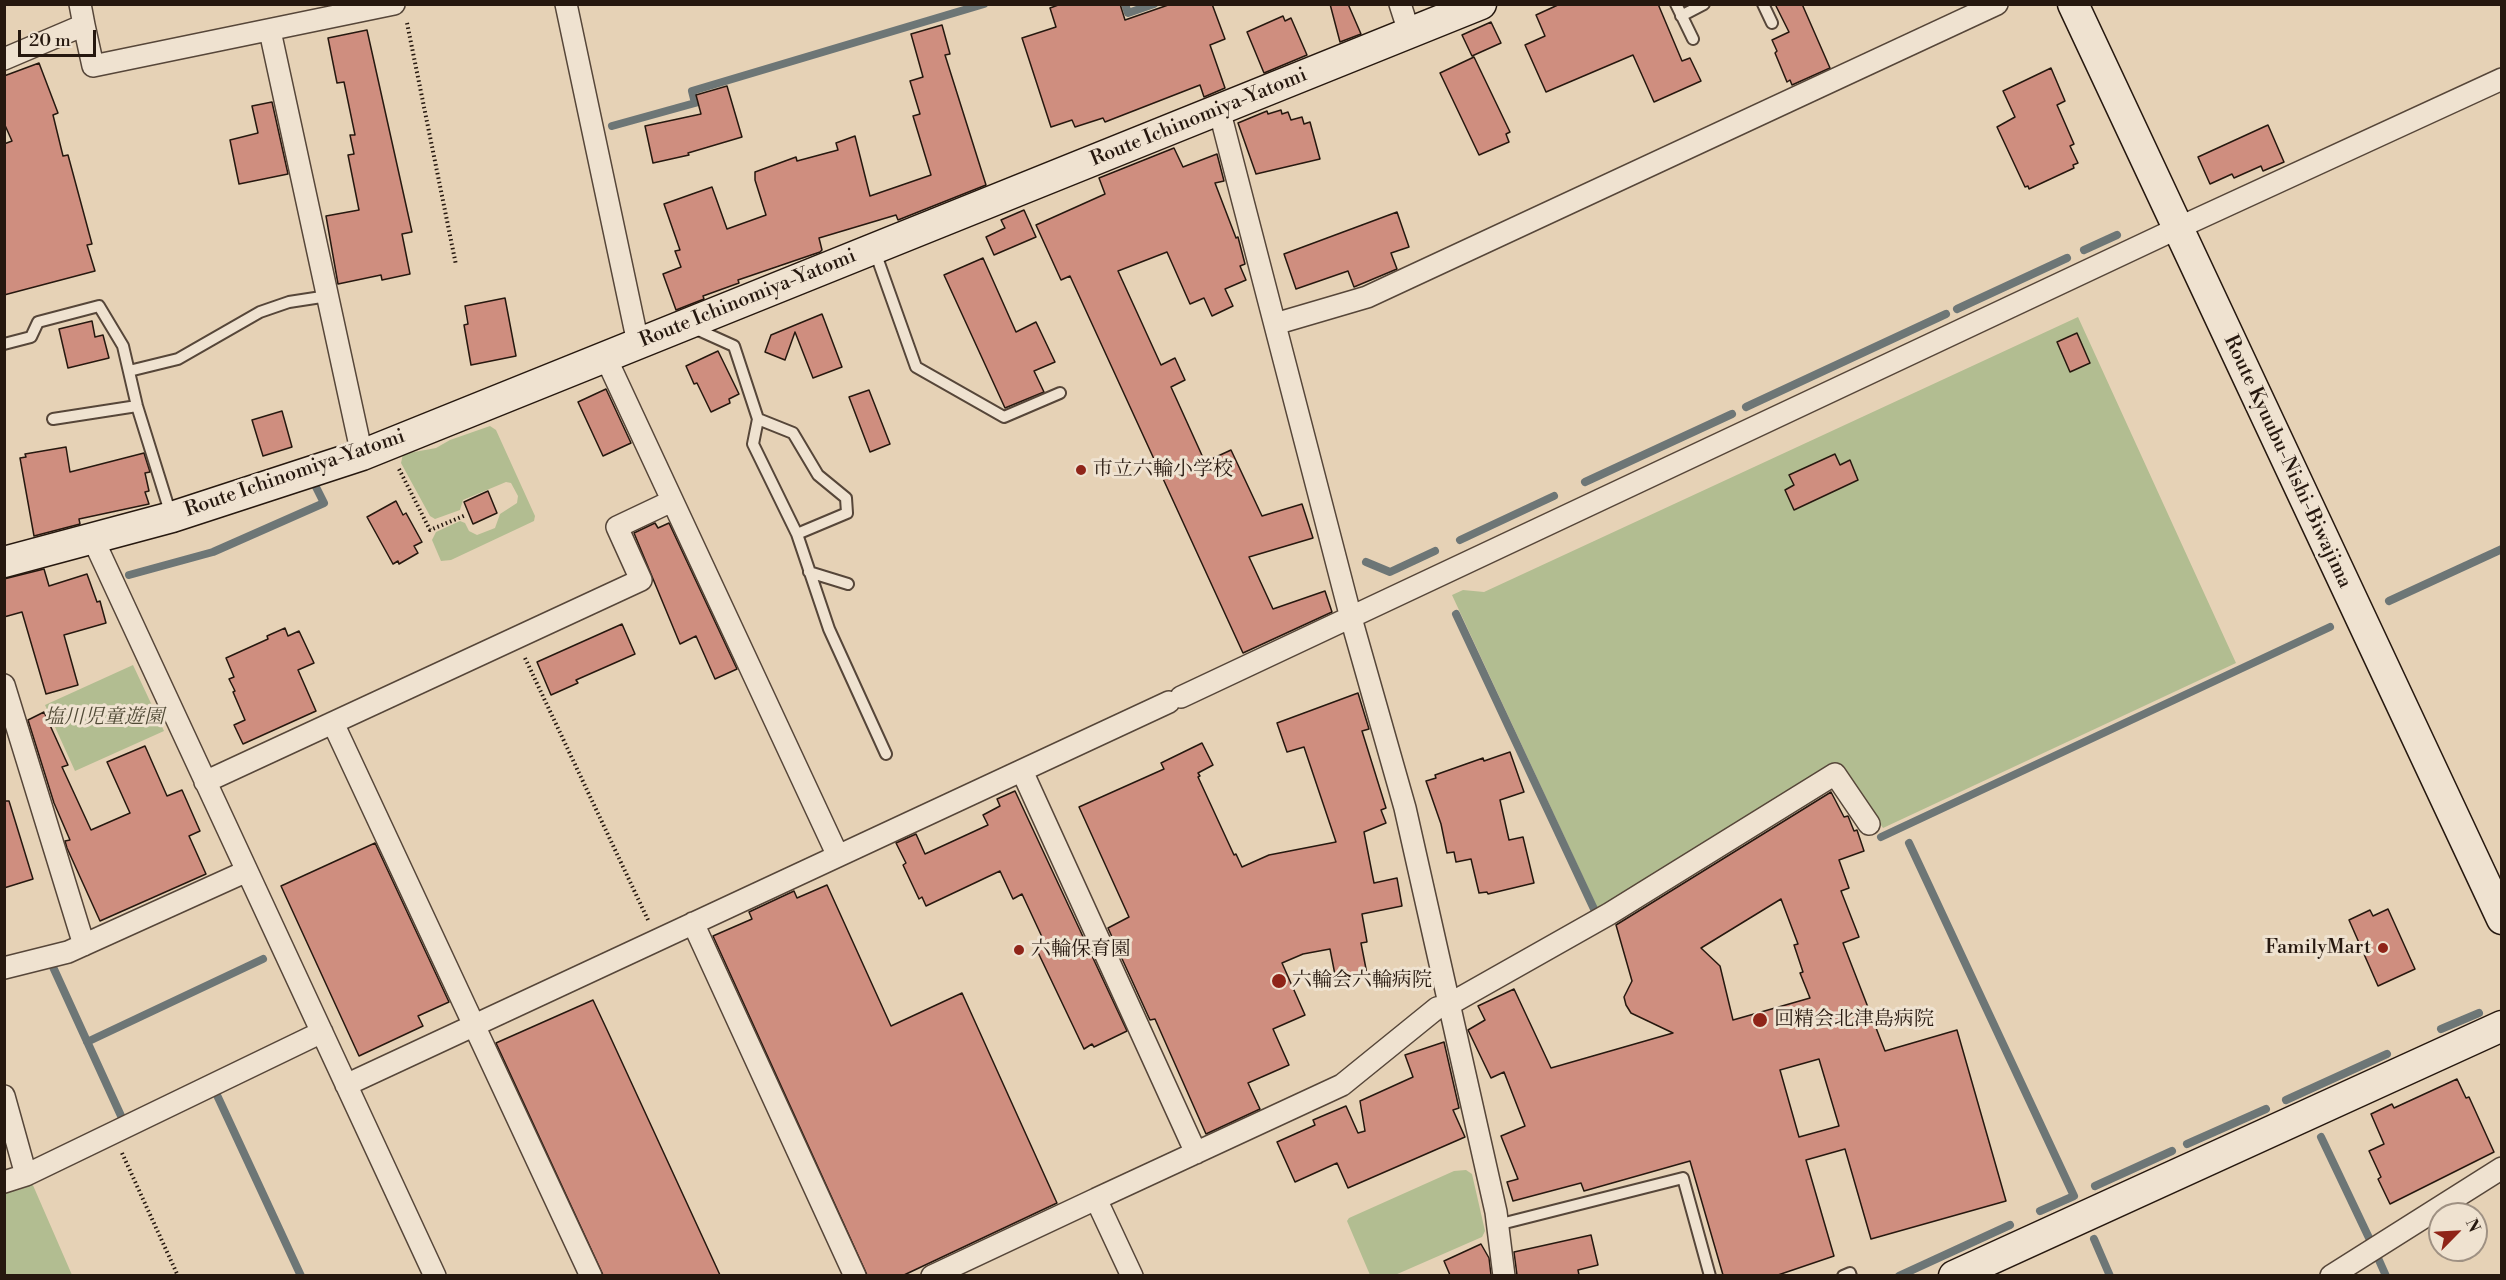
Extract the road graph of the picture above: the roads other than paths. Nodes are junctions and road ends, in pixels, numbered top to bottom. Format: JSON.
{"nodes":[{"id":1,"x":566,"y":4,"type":"edge"},
{"id":2,"x":1400,"y":4,"type":"edge"},
{"id":3,"x":1481,"y":4,"type":"edge"},
{"id":4,"x":1676,"y":4,"type":"edge"},
{"id":5,"x":1704,"y":4,"type":"edge"},
{"id":6,"x":1763,"y":4,"type":"edge"},
{"id":7,"x":1997,"y":4,"type":"edge"},
{"id":8,"x":2073,"y":4,"type":"edge"},
{"id":9,"x":400,"y":10,"type":"edge"},
{"id":10,"x":82,"y":15,"type":"edge"},
{"id":11,"x":1681,"y":16,"type":"junction"},
{"id":12,"x":1772,"y":23,"type":"dead end"},
{"id":13,"x":270,"y":31,"type":"junction"},
{"id":14,"x":1410,"y":35,"type":"junction"},
{"id":15,"x":1693,"y":39,"type":"dead end"},
{"id":16,"x":4,"y":59,"type":"edge"},
{"id":17,"x":2502,"y":79,"type":"edge"},
{"id":18,"x":1219,"y":109,"type":"junction"},
{"id":19,"x":2178,"y":228,"type":"junction"},
{"id":20,"x":874,"y":249,"type":"junction"},
{"id":21,"x":327,"y":296,"type":"junction"},
{"id":22,"x":685,"y":324,"type":"junction"},
{"id":23,"x":1275,"y":324,"type":"junction"},
{"id":24,"x":638,"y":343,"type":"junction"},
{"id":25,"x":4,"y":344,"type":"edge"},
{"id":26,"x":605,"y":356,"type":"junction"},
{"id":27,"x":129,"y":371,"type":"junction"},
{"id":28,"x":1060,"y":393,"type":"dead end"},
{"id":29,"x":137,"y":406,"type":"junction"},
{"id":30,"x":758,"y":418,"type":"junction"},
{"id":31,"x":53,"y":419,"type":"dead end"},
{"id":32,"x":374,"y":450,"type":"junction"},
{"id":33,"x":672,"y":501,"type":"junction"},
{"id":34,"x":172,"y":517,"type":"junction"},
{"id":35,"x":797,"y":534,"type":"junction"},
{"id":36,"x":93,"y":539,"type":"junction"},
{"id":37,"x":4,"y":562,"type":"edge"},
{"id":38,"x":809,"y":572,"type":"junction"},
{"id":39,"x":848,"y":584,"type":"dead end"},
{"id":40,"x":1351,"y":618,"type":"junction"},
{"id":41,"x":4,"y":686,"type":"edge"},
{"id":42,"x":333,"y":723,"type":"junction"},
{"id":43,"x":886,"y":754,"type":"dead end"},
{"id":44,"x":1022,"y":771,"type":"junction"},
{"id":45,"x":206,"y":782,"type":"junction"},
{"id":46,"x":1869,"y":824,"type":"dead end"},
{"id":47,"x":838,"y":856,"type":"junction"},
{"id":48,"x":247,"y":871,"type":"junction"},
{"id":49,"x":2502,"y":919,"type":"edge"},
{"id":50,"x":693,"y":923,"type":"junction"},
{"id":51,"x":84,"y":945,"type":"junction"},
{"id":52,"x":4,"y":968,"type":"edge"},
{"id":53,"x":1448,"y":1005,"type":"junction"},
{"id":54,"x":474,"y":1025,"type":"junction"},
{"id":55,"x":2502,"y":1026,"type":"edge"},
{"id":56,"x":322,"y":1032,"type":"junction"},
{"id":57,"x":346,"y":1085,"type":"junction"},
{"id":58,"x":4,"y":1096,"type":"edge"},
{"id":59,"x":1196,"y":1153,"type":"junction"},
{"id":60,"x":2502,"y":1168,"type":"edge"},
{"id":61,"x":26,"y":1175,"type":"junction"},
{"id":62,"x":4,"y":1182,"type":"edge"},
{"id":63,"x":1096,"y":1199,"type":"junction"},
{"id":64,"x":1497,"y":1225,"type":"junction"},
{"id":65,"x":435,"y":1275,"type":"edge"},
{"id":66,"x":591,"y":1275,"type":"edge"},
{"id":67,"x":855,"y":1275,"type":"edge"},
{"id":68,"x":932,"y":1275,"type":"edge"},
{"id":69,"x":1132,"y":1275,"type":"edge"},
{"id":70,"x":1504,"y":1275,"type":"edge"},
{"id":71,"x":1710,"y":1275,"type":"edge"},
{"id":72,"x":1843,"y":1275,"type":"edge"},
{"id":73,"x":1851,"y":1275,"type":"edge"},
{"id":74,"x":1954,"y":1275,"type":"edge"},
{"id":75,"x":2331,"y":1275,"type":"edge"}],
"edges":[{"from":1,"to":24,"type":"street"},
{"from":2,"to":14,"type":"street"},
{"from":3,"to":14,"type":"main road","name":"Route Ichinomiya-Yatomi"},
{"from":4,"to":11,"type":"lane"},
{"from":5,"to":11,"type":"lane"},
{"from":6,"to":12,"type":"lane"},
{"from":7,"to":23,"type":"street"},
{"from":8,"to":19,"type":"main road","name":"Route Kyuubu-Nishi-Biwajima"},
{"from":9,"to":13,"type":"street"},
{"from":10,"to":13,"type":"street"},
{"from":10,"to":16,"type":"street"},
{"from":11,"to":15,"type":"lane"},
{"from":13,"to":21,"type":"street"},
{"from":14,"to":18,"type":"main road","name":"Route Ichinomiya-Yatomi"},
{"from":17,"to":19,"type":"street"},
{"from":18,"to":20,"type":"main road","name":"Route Ichinomiya-Yatomi"},
{"from":18,"to":23,"type":"street"},
{"from":19,"to":40,"type":"street"},
{"from":19,"to":49,"type":"main road","name":"Route Kyuubu-Nishi-Biwajima"},
{"from":20,"to":22,"type":"main road","name":"Route Ichinomiya-Yatomi"},
{"from":20,"to":28,"type":"lane"},
{"from":21,"to":27,"type":"lane"},
{"from":21,"to":32,"type":"street"},
{"from":22,"to":24,"type":"main road","name":"Route Ichinomiya-Yatomi"},
{"from":22,"to":30,"type":"lane"},
{"from":23,"to":40,"type":"street"},
{"from":24,"to":26,"type":"main road","name":"Route Ichinomiya-Yatomi"},
{"from":25,"to":27,"type":"lane"},
{"from":26,"to":32,"type":"main road","name":"Route Ichinomiya-Yatomi"},
{"from":26,"to":33,"type":"street"},
{"from":27,"to":29,"type":"lane"},
{"from":29,"to":31,"type":"lane"},
{"from":29,"to":34,"type":"lane"},
{"from":30,"to":35,"type":"lane"},
{"from":30,"to":35,"type":"lane"},
{"from":32,"to":34,"type":"main road","name":"Route Ichinomiya-Yatomi"},
{"from":33,"to":42,"type":"street"},
{"from":33,"to":47,"type":"street"},
{"from":34,"to":36,"type":"main road","name":"Route Ichinomiya-Yatomi"},
{"from":35,"to":38,"type":"lane"},
{"from":36,"to":37,"type":"main road","name":"Route Ichinomiya-Yatomi"},
{"from":36,"to":45,"type":"street"},
{"from":38,"to":39,"type":"lane"},
{"from":38,"to":43,"type":"lane"},
{"from":40,"to":44,"type":"street"},
{"from":40,"to":53,"type":"street"},
{"from":41,"to":51,"type":"street"},
{"from":42,"to":45,"type":"street"},
{"from":42,"to":54,"type":"street"},
{"from":44,"to":47,"type":"street"},
{"from":44,"to":59,"type":"street"},
{"from":45,"to":48,"type":"street"},
{"from":46,"to":53,"type":"street"},
{"from":47,"to":50,"type":"street"},
{"from":48,"to":51,"type":"street"},
{"from":48,"to":56,"type":"street"},
{"from":50,"to":54,"type":"street"},
{"from":50,"to":67,"type":"street"},
{"from":51,"to":52,"type":"street"},
{"from":53,"to":59,"type":"street"},
{"from":53,"to":64,"type":"street"},
{"from":54,"to":57,"type":"street"},
{"from":54,"to":66,"type":"street"},
{"from":55,"to":74,"type":"main road"},
{"from":56,"to":57,"type":"street"},
{"from":56,"to":61,"type":"street"},
{"from":57,"to":65,"type":"street"},
{"from":58,"to":61,"type":"street"},
{"from":59,"to":63,"type":"street"},
{"from":60,"to":75,"type":"street"},
{"from":61,"to":62,"type":"street"},
{"from":63,"to":68,"type":"street"},
{"from":63,"to":69,"type":"street"},
{"from":64,"to":70,"type":"street"},
{"from":64,"to":71,"type":"lane"},
{"from":72,"to":73,"type":"lane"}]}
